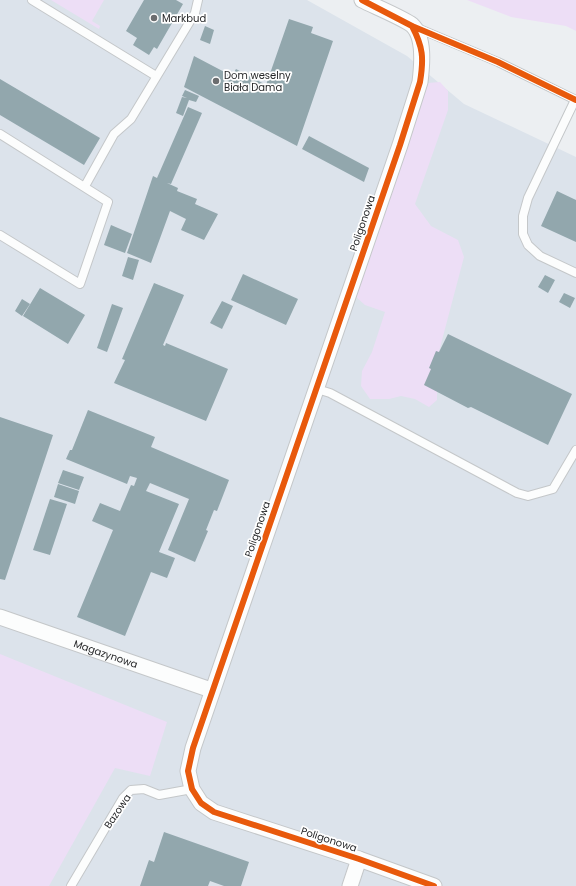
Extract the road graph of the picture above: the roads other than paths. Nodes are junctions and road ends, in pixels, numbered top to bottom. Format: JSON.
{"nodes":[{"id":1,"x":32,"y":0,"type":"edge"},
{"id":2,"x":198,"y":0,"type":"edge"},
{"id":3,"x":362,"y":0,"type":"edge"},
{"id":4,"x":412,"y":26,"type":"junction"},
{"id":5,"x":156,"y":76,"type":"junction"},
{"id":6,"x":576,"y":100,"type":"edge"},
{"id":7,"x":0,"y":134,"type":"edge"},
{"id":8,"x":85,"y":186,"type":"junction"},
{"id":9,"x":0,"y":235,"type":"edge"},
{"id":10,"x":576,"y":273,"type":"edge"},
{"id":11,"x":317,"y":388,"type":"junction"},
{"id":12,"x":576,"y":450,"type":"edge"},
{"id":13,"x":0,"y":617,"type":"edge"},
{"id":14,"x":211,"y":690,"type":"junction"},
{"id":15,"x":192,"y":789,"type":"junction"},
{"id":16,"x":359,"y":859,"type":"junction"},
{"id":17,"x":409,"y":882,"type":"edge"},
{"id":18,"x":71,"y":886,"type":"edge"},
{"id":19,"x":350,"y":886,"type":"edge"},
{"id":20,"x":434,"y":886,"type":"edge"}],
"edges":[{"from":1,"to":5,"type":"lane"},
{"from":2,"to":5,"type":"lane"},
{"from":3,"to":4,"type":"street"},
{"from":4,"to":6,"type":"lane"},
{"from":4,"to":11,"type":"street","name":"Poligonowa"},
{"from":5,"to":8,"type":"lane"},
{"from":6,"to":10,"type":"lane"},
{"from":7,"to":8,"type":"lane"},
{"from":8,"to":9,"type":"lane"},
{"from":11,"to":12,"type":"lane"},
{"from":11,"to":14,"type":"street","name":"Poligonowa"},
{"from":13,"to":14,"type":"street","name":"Magazynowa"},
{"from":14,"to":15,"type":"street","name":"Poligonowa"},
{"from":15,"to":16,"type":"street","name":"Poligonowa"},
{"from":15,"to":18,"type":"lane","name":"Bazowa"},
{"from":16,"to":17,"type":"street","name":"Poligonowa"},
{"from":16,"to":19,"type":"street"},
{"from":17,"to":20,"type":"street","name":"Poligonowa"}]}
